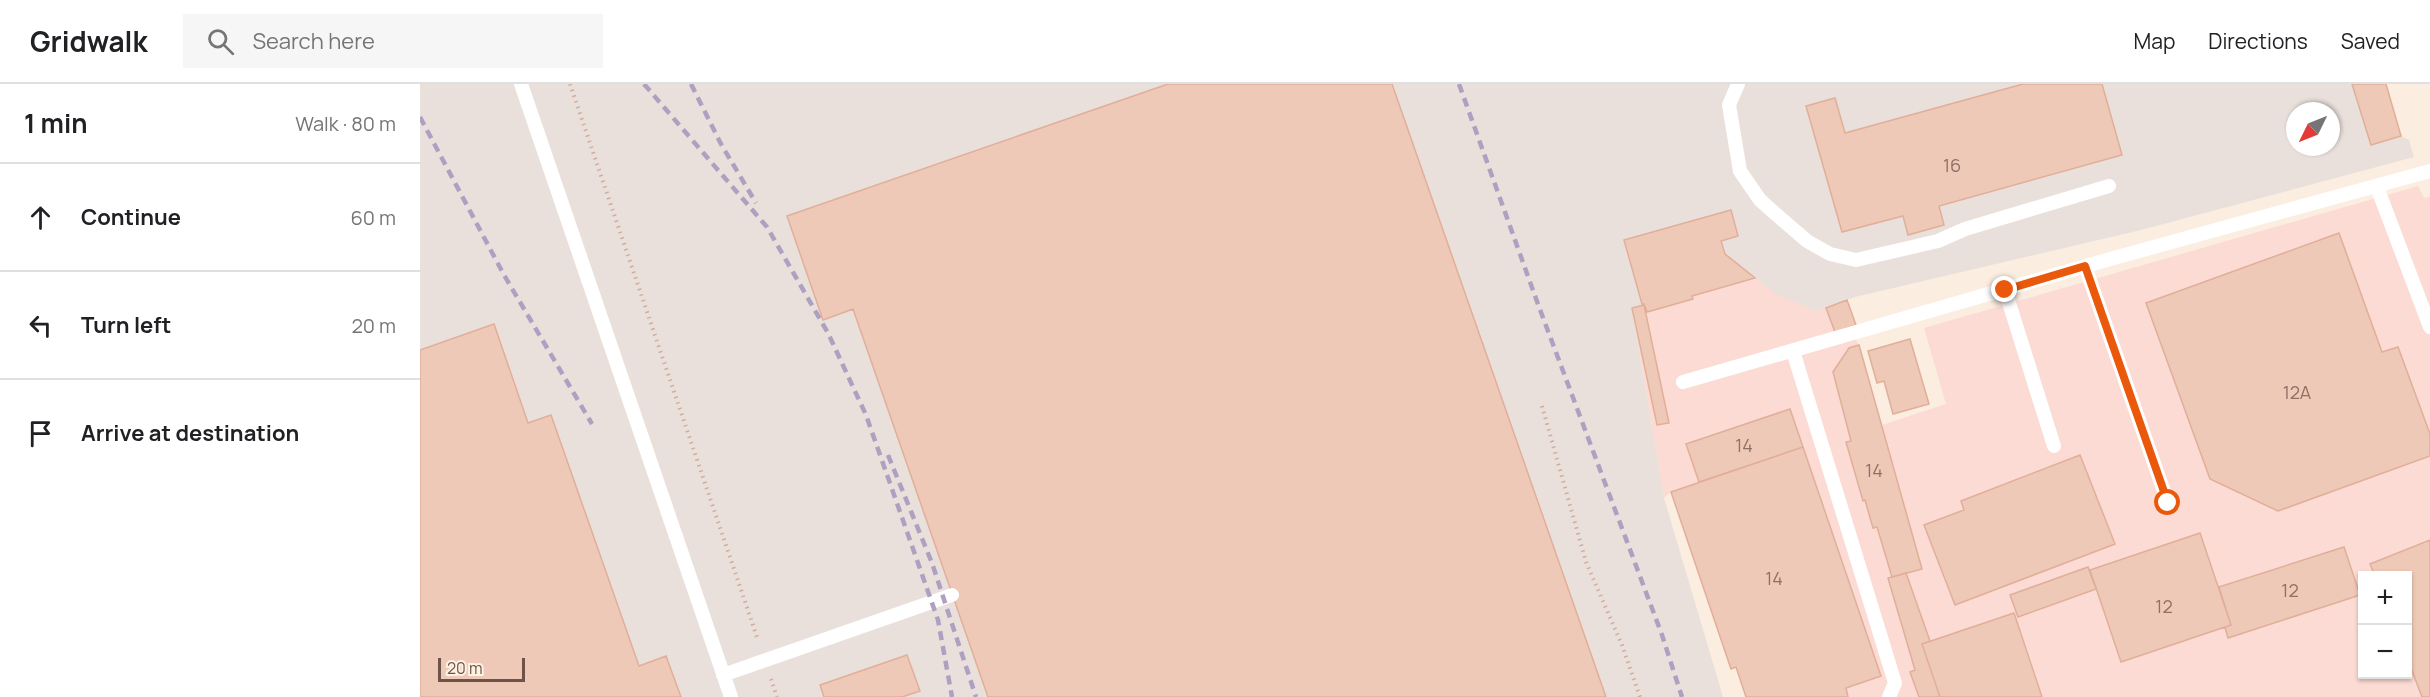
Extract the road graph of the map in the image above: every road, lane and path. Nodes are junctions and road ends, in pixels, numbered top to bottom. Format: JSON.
{"nodes":[{"id":1,"x":522,"y":84,"type":"edge"},
{"id":2,"x":570,"y":84,"type":"edge"},
{"id":3,"x":1738,"y":84,"type":"edge"},
{"id":4,"x":2430,"y":171,"type":"edge"},
{"id":5,"x":2109,"y":186,"type":"dead end"},
{"id":6,"x":2377,"y":187,"type":"junction"},
{"id":7,"x":2085,"y":266,"type":"junction"},
{"id":8,"x":2005,"y":290,"type":"junction"},
{"id":9,"x":2430,"y":327,"type":"edge"},
{"id":10,"x":1793,"y":351,"type":"junction"},
{"id":11,"x":1683,"y":382,"type":"dead end"},
{"id":12,"x":1542,"y":406,"type":"dead end"},
{"id":13,"x":2054,"y":446,"type":"dead end"},
{"id":14,"x":2168,"y":503,"type":"dead end"},
{"id":15,"x":952,"y":595,"type":"dead end"},
{"id":16,"x":765,"y":661,"type":"junction"},
{"id":17,"x":723,"y":675,"type":"junction"},
{"id":18,"x":731,"y":697,"type":"edge"},
{"id":19,"x":777,"y":697,"type":"edge"},
{"id":20,"x":1640,"y":697,"type":"edge"},
{"id":21,"x":1890,"y":697,"type":"edge"}],
"edges":[{"from":1,"to":17,"type":"lane"},
{"from":2,"to":16,"type":"path"},
{"from":3,"to":5,"type":"lane"},
{"from":4,"to":6,"type":"lane"},
{"from":6,"to":7,"type":"lane"},
{"from":6,"to":9,"type":"lane"},
{"from":7,"to":8,"type":"lane"},
{"from":7,"to":14,"type":"lane"},
{"from":8,"to":10,"type":"lane"},
{"from":8,"to":13,"type":"lane"},
{"from":10,"to":11,"type":"lane"},
{"from":10,"to":21,"type":"lane"},
{"from":12,"to":20,"type":"path"},
{"from":15,"to":16,"type":"lane"},
{"from":16,"to":17,"type":"lane"},
{"from":16,"to":19,"type":"path"},
{"from":17,"to":18,"type":"lane"}]}
